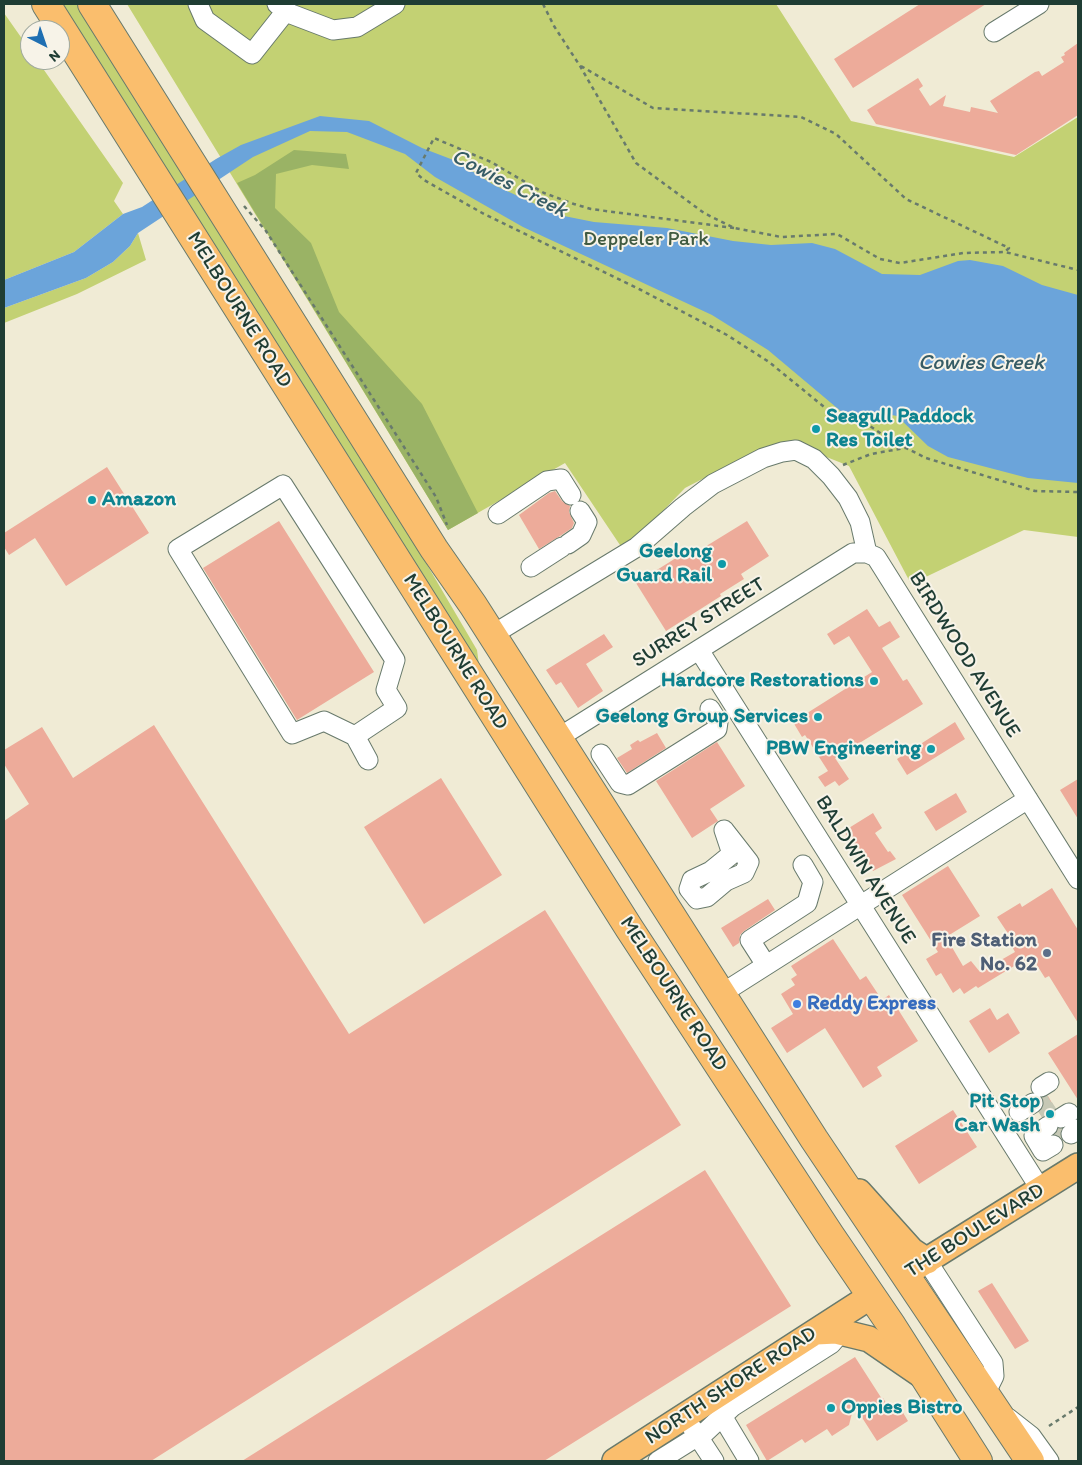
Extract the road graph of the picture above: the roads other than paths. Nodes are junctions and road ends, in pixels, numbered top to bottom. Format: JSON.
{"nodes":[{"id":1,"x":46,"y":4,"type":"edge"},
{"id":2,"x":92,"y":4,"type":"edge"},
{"id":3,"x":198,"y":4,"type":"edge"},
{"id":4,"x":395,"y":4,"type":"edge"},
{"id":5,"x":1029,"y":6,"type":"edge"},
{"id":6,"x":281,"y":7,"type":"edge"},
{"id":7,"x":994,"y":32,"type":"dead end"},
{"id":8,"x":498,"y":514,"type":"dead end"},
{"id":9,"x":434,"y":549,"type":"junction"},
{"id":10,"x":866,"y":553,"type":"junction"},
{"id":11,"x":531,"y":567,"type":"dead end"},
{"id":12,"x":492,"y":635,"type":"junction"},
{"id":13,"x":700,"y":650,"type":"junction"},
{"id":14,"x":480,"y":691,"type":"junction"},
{"id":15,"x":710,"y":709,"type":"dead end"},
{"id":16,"x":354,"y":736,"type":"junction"},
{"id":17,"x":558,"y":738,"type":"junction"},
{"id":18,"x":601,"y":754,"type":"dead end"},
{"id":19,"x":368,"y":760,"type":"dead end"},
{"id":20,"x":1028,"y":799,"type":"junction"},
{"id":21,"x":803,"y":865,"type":"dead end"},
{"id":22,"x":1078,"y":879,"type":"edge"},
{"id":23,"x":861,"y":905,"type":"junction"},
{"id":24,"x":766,"y":965,"type":"junction"},
{"id":25,"x":721,"y":994,"type":"junction"},
{"id":26,"x":1077,"y":1170,"type":"edge"},
{"id":27,"x":1041,"y":1190,"type":"junction"},
{"id":28,"x":916,"y":1268,"type":"junction"},
{"id":29,"x":872,"y":1296,"type":"junction"},
{"id":30,"x":834,"y":1325,"type":"junction"},
{"id":31,"x":925,"y":1377,"type":"junction"},
{"id":32,"x":989,"y":1400,"type":"junction"},
{"id":33,"x":722,"y":1416,"type":"junction"},
{"id":34,"x":694,"y":1430,"type":"junction"},
{"id":35,"x":615,"y":1461,"type":"edge"},
{"id":36,"x":658,"y":1461,"type":"edge"},
{"id":37,"x":714,"y":1461,"type":"edge"},
{"id":38,"x":749,"y":1461,"type":"edge"},
{"id":39,"x":978,"y":1461,"type":"edge"},
{"id":40,"x":1030,"y":1461,"type":"edge"},
{"id":41,"x":1049,"y":1461,"type":"edge"}],
"edges":[{"from":1,"to":14,"type":"highway","name":"MELBOURNE ROAD"},
{"from":2,"to":9,"type":"highway","name":"MELBOURNE ROAD"},
{"from":3,"to":6,"type":"street"},
{"from":4,"to":6,"type":"street"},
{"from":5,"to":7,"type":"street"},
{"from":8,"to":11,"type":"street"},
{"from":9,"to":12,"type":"highway","name":"MELBOURNE ROAD"},
{"from":9,"to":14,"type":"highway"},
{"from":10,"to":12,"type":"street"},
{"from":10,"to":13,"type":"street","name":"SURREY STREET"},
{"from":10,"to":20,"type":"street","name":"BIRDWOOD AVENUE"},
{"from":12,"to":17,"type":"highway","name":"MELBOURNE ROAD"},
{"from":13,"to":17,"type":"street","name":"SURREY STREET"},
{"from":13,"to":23,"type":"street","name":"BALDWIN AVENUE"},
{"from":14,"to":29,"type":"highway","name":"MELBOURNE ROAD"},
{"from":15,"to":18,"type":"street"},
{"from":16,"to":16,"type":"street"},
{"from":16,"to":19,"type":"street"},
{"from":17,"to":25,"type":"highway","name":"MELBOURNE ROAD"},
{"from":20,"to":22,"type":"street","name":"BIRDWOOD AVENUE"},
{"from":20,"to":23,"type":"street"},
{"from":21,"to":24,"type":"street"},
{"from":23,"to":24,"type":"street"},
{"from":23,"to":27,"type":"street","name":"BALDWIN AVENUE"},
{"from":24,"to":25,"type":"street"},
{"from":25,"to":28,"type":"highway","name":"MELBOURNE ROAD"},
{"from":26,"to":27,"type":"main road","name":"THE BOULEVARD"},
{"from":27,"to":28,"type":"main road","name":"THE BOULEVARD"},
{"from":28,"to":29,"type":"highway","name":"THE BOULEVARD"},
{"from":28,"to":32,"type":"highway","name":"MELBOURNE ROAD"},
{"from":29,"to":30,"type":"main road","name":"NORTH SHORE ROAD"},
{"from":29,"to":31,"type":"highway","name":"MELBOURNE ROAD"},
{"from":30,"to":31,"type":"main road"},
{"from":30,"to":33,"type":"street","name":"NORTH SHORE ROAD"},
{"from":30,"to":34,"type":"main road","name":"NORTH SHORE ROAD"},
{"from":31,"to":39,"type":"highway","name":"MELBOURNE ROAD"},
{"from":32,"to":40,"type":"highway","name":"MELBOURNE ROAD"},
{"from":32,"to":41,"type":"street"},
{"from":33,"to":34,"type":"street","name":"NORTH SHORE ROAD"},
{"from":33,"to":38,"type":"street"},
{"from":34,"to":35,"type":"main road","name":"NORTH SHORE ROAD"},
{"from":34,"to":36,"type":"street","name":"NORTH SHORE ROAD"},
{"from":34,"to":37,"type":"street"}]}
